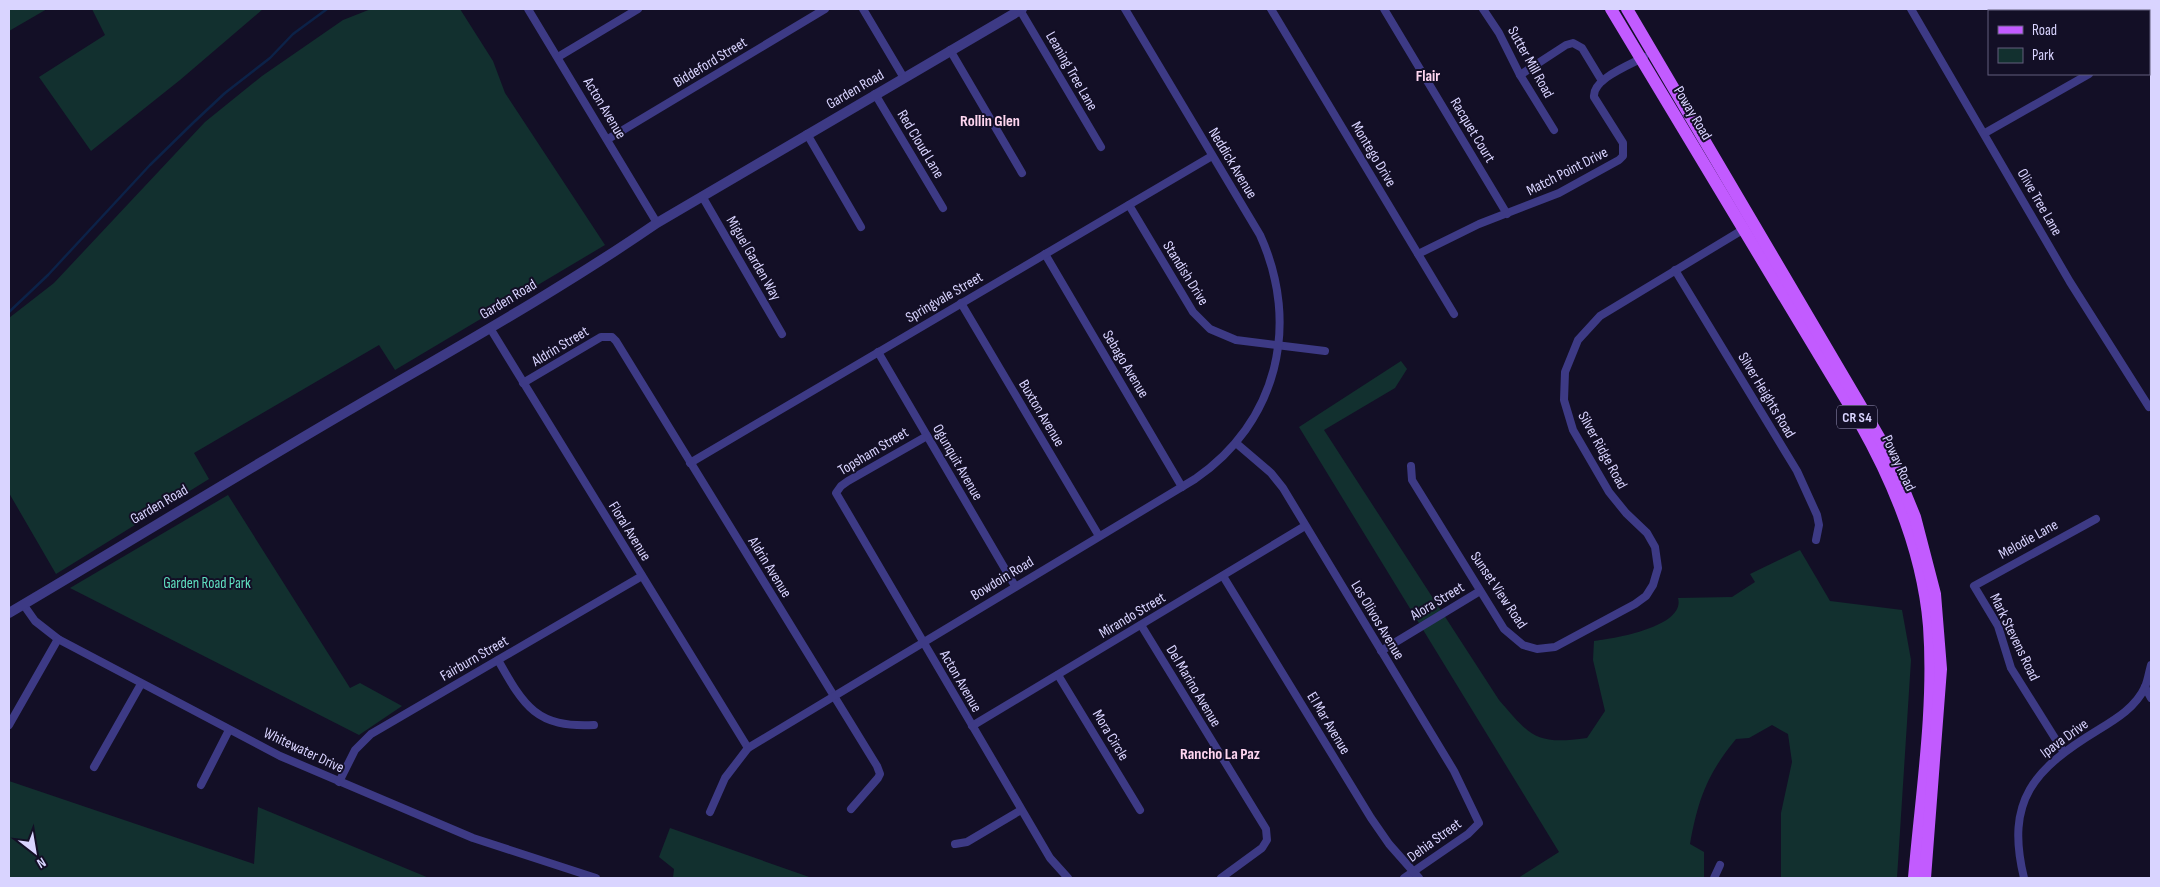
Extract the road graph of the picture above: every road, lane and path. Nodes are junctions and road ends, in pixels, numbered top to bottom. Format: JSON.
{"nodes":[{"id":1,"x":528,"y":9,"type":"edge"},
{"id":2,"x":638,"y":9,"type":"edge"},
{"id":3,"x":825,"y":9,"type":"edge"},
{"id":4,"x":863,"y":9,"type":"edge"},
{"id":5,"x":1021,"y":9,"type":"edge"},
{"id":6,"x":1125,"y":9,"type":"edge"},
{"id":7,"x":1271,"y":9,"type":"edge"},
{"id":8,"x":1384,"y":9,"type":"edge"},
{"id":9,"x":1483,"y":9,"type":"edge"},
{"id":10,"x":1611,"y":9,"type":"edge"},
{"id":11,"x":1627,"y":9,"type":"edge"},
{"id":12,"x":1912,"y":9,"type":"edge"},
{"id":13,"x":950,"y":50,"type":"junction"},
{"id":14,"x":1647,"y":55,"type":"junction"},
{"id":15,"x":558,"y":57,"type":"junction"},
{"id":16,"x":1520,"y":75,"type":"junction"},
{"id":17,"x":2087,"y":75,"type":"edge"},
{"id":18,"x":904,"y":78,"type":"junction"},
{"id":19,"x":1602,"y":81,"type":"junction"},
{"id":20,"x":875,"y":94,"type":"junction"},
{"id":21,"x":1554,"y":130,"type":"dead end"},
{"id":22,"x":1985,"y":133,"type":"junction"},
{"id":23,"x":807,"y":134,"type":"junction"},
{"id":24,"x":608,"y":139,"type":"junction"},
{"id":25,"x":1100,"y":146,"type":"dead end"},
{"id":26,"x":1212,"y":156,"type":"junction"},
{"id":27,"x":1022,"y":173,"type":"dead end"},
{"id":28,"x":702,"y":196,"type":"junction"},
{"id":29,"x":1129,"y":205,"type":"junction"},
{"id":30,"x":943,"y":208,"type":"dead end"},
{"id":31,"x":1507,"y":214,"type":"junction"},
{"id":32,"x":657,"y":223,"type":"junction"},
{"id":33,"x":1749,"y":226,"type":"junction"},
{"id":34,"x":861,"y":227,"type":"dead end"},
{"id":35,"x":1045,"y":254,"type":"junction"},
{"id":36,"x":1418,"y":254,"type":"junction"},
{"id":37,"x":1675,"y":270,"type":"junction"},
{"id":38,"x":961,"y":304,"type":"junction"},
{"id":39,"x":1454,"y":314,"type":"dead end"},
{"id":40,"x":490,"y":328,"type":"junction"},
{"id":41,"x":782,"y":334,"type":"dead end"},
{"id":42,"x":612,"y":337,"type":"joint"},
{"id":43,"x":1278,"y":344,"type":"junction"},
{"id":44,"x":1325,"y":351,"type":"dead end"},
{"id":45,"x":878,"y":352,"type":"junction"},
{"id":46,"x":523,"y":384,"type":"junction"},
{"id":47,"x":2149,"y":407,"type":"dead end"},
{"id":48,"x":927,"y":436,"type":"junction"},
{"id":49,"x":1236,"y":443,"type":"junction"},
{"id":50,"x":690,"y":463,"type":"junction"},
{"id":51,"x":1411,"y":466,"type":"dead end"},
{"id":52,"x":1182,"y":487,"type":"junction"},
{"id":53,"x":836,"y":493,"type":"joint"},
{"id":54,"x":2096,"y":519,"type":"dead end"},
{"id":55,"x":1305,"y":526,"type":"junction"},
{"id":56,"x":1099,"y":536,"type":"junction"},
{"id":57,"x":1816,"y":540,"type":"dead end"},
{"id":58,"x":642,"y":576,"type":"junction"},
{"id":59,"x":1223,"y":576,"type":"junction"},
{"id":60,"x":1015,"y":586,"type":"junction"},
{"id":61,"x":1974,"y":586,"type":"joint"},
{"id":62,"x":1480,"y":591,"type":"junction"},
{"id":63,"x":23,"y":604,"type":"junction"},
{"id":64,"x":1635,"y":604,"type":"joint"},
{"id":65,"x":9,"y":613,"type":"edge"},
{"id":66,"x":1141,"y":625,"type":"junction"},
{"id":67,"x":58,"y":639,"type":"junction"},
{"id":68,"x":923,"y":642,"type":"junction"},
{"id":69,"x":1382,"y":651,"type":"junction"},
{"id":70,"x":498,"y":660,"type":"junction"},
{"id":71,"x":2151,"y":665,"type":"edge"},
{"id":72,"x":1058,"y":675,"type":"junction"},
{"id":73,"x":141,"y":684,"type":"junction"},
{"id":74,"x":2145,"y":687,"type":"junction"},
{"id":75,"x":833,"y":696,"type":"junction"},
{"id":76,"x":2151,"y":698,"type":"edge"},
{"id":77,"x":9,"y":725,"type":"edge"},
{"id":78,"x":594,"y":725,"type":"dead end"},
{"id":79,"x":972,"y":726,"type":"junction"},
{"id":80,"x":229,"y":730,"type":"junction"},
{"id":81,"x":748,"y":748,"type":"junction"},
{"id":82,"x":2063,"y":751,"type":"junction"},
{"id":83,"x":94,"y":767,"type":"dead end"},
{"id":84,"x":339,"y":782,"type":"junction"},
{"id":85,"x":201,"y":785,"type":"dead end"},
{"id":86,"x":851,"y":809,"type":"dead end"},
{"id":87,"x":1021,"y":810,"type":"junction"},
{"id":88,"x":1140,"y":810,"type":"dead end"},
{"id":89,"x":710,"y":812,"type":"dead end"},
{"id":90,"x":1479,"y":823,"type":"joint"},
{"id":91,"x":955,"y":844,"type":"dead end"},
{"id":92,"x":1720,"y":865,"type":"dead end"},
{"id":93,"x":1416,"y":875,"type":"edge"},
{"id":94,"x":596,"y":878,"type":"edge"},
{"id":95,"x":1068,"y":878,"type":"edge"},
{"id":96,"x":1221,"y":878,"type":"edge"},
{"id":97,"x":1404,"y":878,"type":"edge"},
{"id":98,"x":1714,"y":878,"type":"edge"},
{"id":99,"x":1914,"y":878,"type":"edge"},
{"id":100,"x":1925,"y":878,"type":"edge"},
{"id":101,"x":2024,"y":878,"type":"edge"}],
"edges":[{"from":1,"to":15,"type":"street","name":"Acton Avenue"},
{"from":2,"to":15,"type":"street"},
{"from":3,"to":24,"type":"street","name":"Biddeford Street"},
{"from":4,"to":18,"type":"street"},
{"from":5,"to":13,"type":"street","name":"Garden Road"},
{"from":5,"to":25,"type":"street","name":"Leaning Tree Lane"},
{"from":6,"to":26,"type":"street","name":"Neddick Avenue"},
{"from":7,"to":36,"type":"street","name":"Montego Drive"},
{"from":8,"to":31,"type":"street","name":"Racquet Court"},
{"from":9,"to":16,"type":"street","name":"Sutter Mill Road"},
{"from":10,"to":14,"type":"main road","name":"Poway Road","number":"CR S4"},
{"from":11,"to":14,"type":"main road","name":"Poway Road","number":"CR S4"},
{"from":12,"to":22,"type":"street","name":"Olive Tree Lane"},
{"from":13,"to":18,"type":"street","name":"Garden Road"},
{"from":13,"to":27,"type":"street"},
{"from":14,"to":19,"type":"street"},
{"from":14,"to":33,"type":"main road","name":"Poway Road","number":"CR S4"},
{"from":15,"to":24,"type":"street","name":"Acton Avenue"},
{"from":16,"to":19,"type":"street"},
{"from":16,"to":21,"type":"street","name":"Sutter Mill Road"},
{"from":17,"to":22,"type":"street"},
{"from":18,"to":20,"type":"street","name":"Garden Road"},
{"from":19,"to":31,"type":"street","name":"Match Point Drive"},
{"from":20,"to":23,"type":"street","name":"Garden Road"},
{"from":20,"to":30,"type":"street","name":"Red Cloud Lane"},
{"from":22,"to":47,"type":"street","name":"Olive Tree Lane"},
{"from":23,"to":28,"type":"street","name":"Garden Road"},
{"from":23,"to":34,"type":"street"},
{"from":24,"to":32,"type":"street","name":"Acton Avenue"},
{"from":26,"to":29,"type":"street","name":"Springvale Street"},
{"from":26,"to":43,"type":"street","name":"Neddick Avenue"},
{"from":28,"to":32,"type":"street","name":"Garden Road"},
{"from":28,"to":41,"type":"street","name":"Miguel Garden Way"},
{"from":29,"to":35,"type":"street","name":"Springvale Street"},
{"from":29,"to":43,"type":"street","name":"Standish Drive"},
{"from":31,"to":36,"type":"street","name":"Match Point Drive"},
{"from":32,"to":40,"type":"street","name":"Garden Road"},
{"from":33,"to":37,"type":"street","name":"Silver Ridge Road"},
{"from":33,"to":99,"type":"main road","name":"Poway Road","number":"CR S4"},
{"from":33,"to":100,"type":"main road","name":"Poway Road","number":"CR S4"},
{"from":35,"to":38,"type":"street","name":"Springvale Street"},
{"from":35,"to":52,"type":"street","name":"Sebago Avenue"},
{"from":36,"to":39,"type":"street","name":"Montego Drive"},
{"from":37,"to":57,"type":"street","name":"Silver Heights Road"},
{"from":37,"to":64,"type":"street","name":"Silver Ridge Road"},
{"from":38,"to":45,"type":"street","name":"Springvale Street"},
{"from":38,"to":56,"type":"street","name":"Buxton Avenue"},
{"from":40,"to":46,"type":"street","name":"Floral Avenue"},
{"from":40,"to":63,"type":"street","name":"Garden Road"},
{"from":42,"to":46,"type":"street","name":"Aldrin Street"},
{"from":42,"to":50,"type":"street","name":"Aldrin Avenue"},
{"from":43,"to":44,"type":"street","name":"Standish Drive"},
{"from":43,"to":49,"type":"street","name":"Bowdoin Road"},
{"from":45,"to":48,"type":"street","name":"Ogunquit Avenue"},
{"from":45,"to":50,"type":"street","name":"Springvale Street"},
{"from":46,"to":58,"type":"street","name":"Floral Avenue"},
{"from":48,"to":53,"type":"street","name":"Topsham Street"},
{"from":48,"to":60,"type":"street","name":"Ogunquit Avenue"},
{"from":49,"to":52,"type":"street","name":"Bowdoin Road"},
{"from":49,"to":55,"type":"street","name":"Los Olivos Avenue"},
{"from":50,"to":75,"type":"street","name":"Aldrin Avenue"},
{"from":51,"to":62,"type":"street","name":"Sunset View Road"},
{"from":52,"to":56,"type":"street","name":"Bowdoin Road"},
{"from":53,"to":68,"type":"street","name":"Acton Avenue"},
{"from":54,"to":61,"type":"street","name":"Melodie Lane"},
{"from":55,"to":59,"type":"street","name":"Mirando Street"},
{"from":55,"to":69,"type":"street","name":"Los Olivos Avenue"},
{"from":56,"to":60,"type":"street","name":"Bowdoin Road"},
{"from":58,"to":70,"type":"street","name":"Fairburn Street"},
{"from":58,"to":81,"type":"street","name":"Floral Avenue"},
{"from":59,"to":66,"type":"street","name":"Mirando Street"},
{"from":59,"to":93,"type":"street","name":"El Mar Avenue"},
{"from":60,"to":68,"type":"street","name":"Bowdoin Road"},
{"from":61,"to":82,"type":"street","name":"Mark Stevens Road"},
{"from":62,"to":64,"type":"street","name":"Sunset View Road"},
{"from":62,"to":69,"type":"street","name":"Alora Street"},
{"from":63,"to":65,"type":"street","name":"Garden Road"},
{"from":63,"to":67,"type":"street","name":"Whitewater Drive"},
{"from":66,"to":72,"type":"street","name":"Mirando Street"},
{"from":66,"to":96,"type":"street","name":"Del Marino Avenue"},
{"from":67,"to":73,"type":"street","name":"Whitewater Drive"},
{"from":67,"to":77,"type":"street"},
{"from":68,"to":75,"type":"street","name":"Bowdoin Road"},
{"from":68,"to":79,"type":"street","name":"Acton Avenue"},
{"from":69,"to":90,"type":"street","name":"Los Olivos Avenue"},
{"from":70,"to":78,"type":"street"},
{"from":70,"to":84,"type":"street","name":"Fairburn Street"},
{"from":71,"to":74,"type":"street","name":"Ipava Drive"},
{"from":72,"to":79,"type":"street","name":"Mirando Street"},
{"from":72,"to":88,"type":"street","name":"Mora Circle"},
{"from":73,"to":80,"type":"street","name":"Whitewater Drive"},
{"from":73,"to":83,"type":"street"},
{"from":74,"to":76,"type":"street"},
{"from":74,"to":82,"type":"street","name":"Ipava Drive"},
{"from":75,"to":81,"type":"street","name":"Bowdoin Road"},
{"from":75,"to":86,"type":"street","name":"Aldrin Avenue"},
{"from":79,"to":87,"type":"street","name":"Acton Avenue"},
{"from":80,"to":84,"type":"street","name":"Whitewater Drive"},
{"from":80,"to":85,"type":"street"},
{"from":81,"to":89,"type":"street","name":"Bowdoin Road"},
{"from":82,"to":101,"type":"street","name":"Ipava Drive"},
{"from":84,"to":94,"type":"street","name":"Whitewater Drive"},
{"from":87,"to":91,"type":"street"},
{"from":87,"to":95,"type":"street","name":"Acton Avenue"},
{"from":90,"to":93,"type":"street","name":"Dehia Street"},
{"from":92,"to":98,"type":"street"},
{"from":93,"to":97,"type":"street","name":"Dehia Street"}]}
